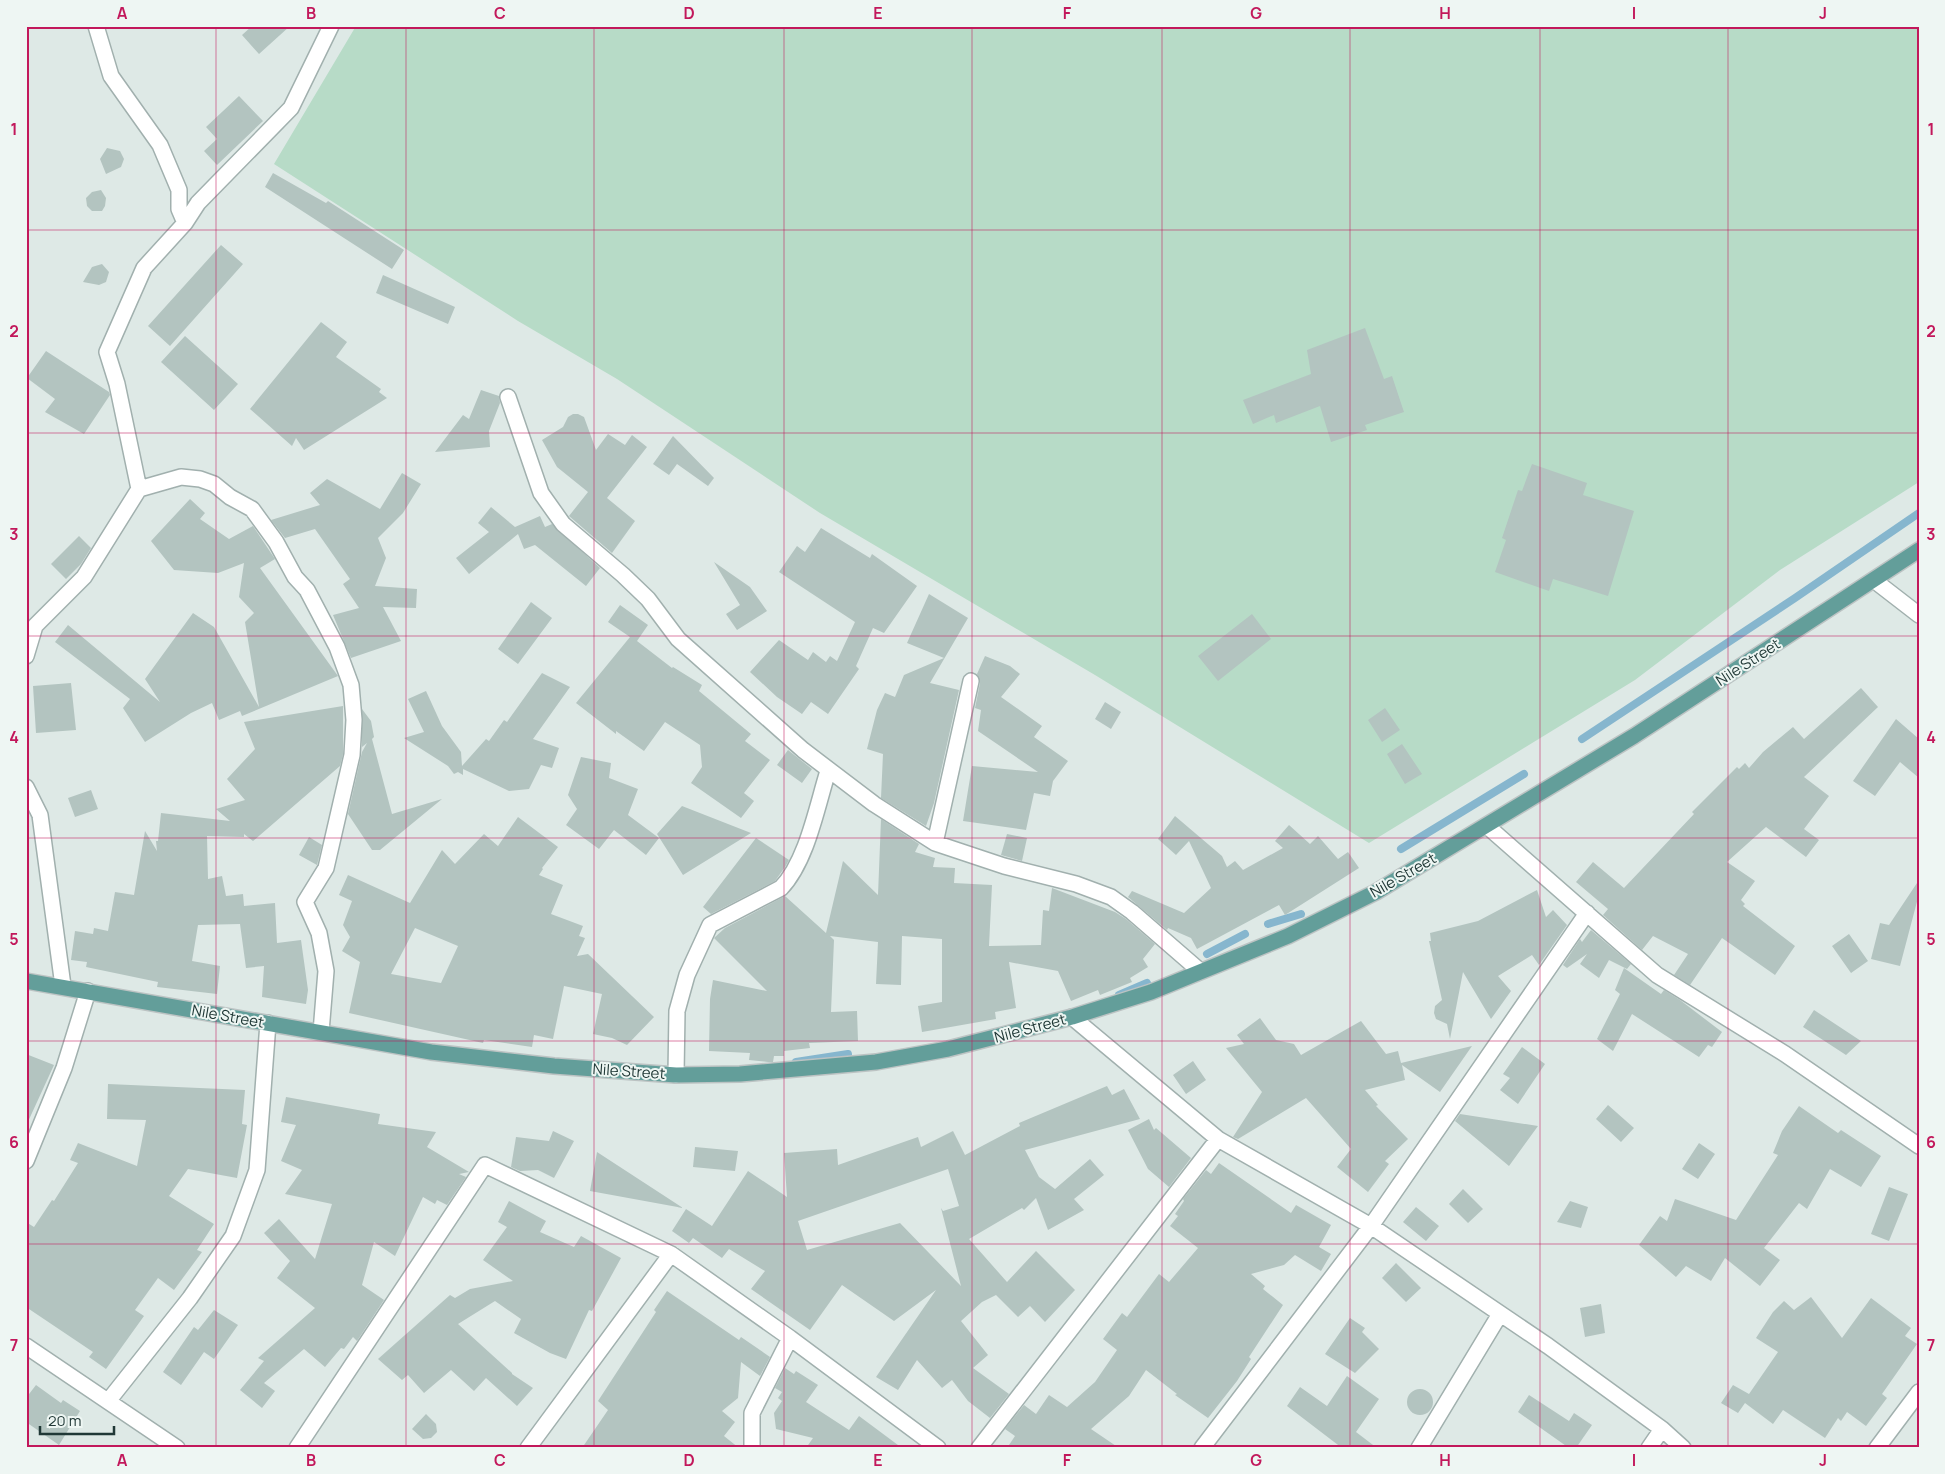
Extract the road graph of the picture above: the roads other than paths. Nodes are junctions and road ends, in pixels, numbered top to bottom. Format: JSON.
{"nodes":[{"id":1,"x":96,"y":26,"type":"edge"},
{"id":2,"x":331,"y":26,"type":"edge"},
{"id":3,"x":185,"y":223,"type":"junction"},
{"id":4,"x":508,"y":397,"type":"dead end"},
{"id":5,"x":139,"y":489,"type":"junction"},
{"id":6,"x":1919,"y":550,"type":"edge"},
{"id":7,"x":1875,"y":581,"type":"junction"},
{"id":8,"x":1919,"y":615,"type":"edge"},
{"id":9,"x":31,"y":625,"type":"edge"},
{"id":10,"x":26,"y":656,"type":"edge"},
{"id":11,"x":971,"y":681,"type":"dead end"},
{"id":12,"x":828,"y":771,"type":"junction"},
{"id":13,"x":26,"y":787,"type":"edge"},
{"id":14,"x":1487,"y":826,"type":"junction"},
{"id":15,"x":936,"y":843,"type":"junction"},
{"id":16,"x":1587,"y":913,"type":"junction"},
{"id":17,"x":1200,"y":971,"type":"junction"},
{"id":18,"x":26,"y":981,"type":"edge"},
{"id":19,"x":63,"y":986,"type":"junction"},
{"id":20,"x":88,"y":991,"type":"junction"},
{"id":21,"x":1072,"y":1017,"type":"junction"},
{"id":22,"x":268,"y":1023,"type":"junction"},
{"id":23,"x":321,"y":1032,"type":"junction"},
{"id":24,"x":676,"y":1075,"type":"junction"},
{"id":25,"x":1218,"y":1139,"type":"junction"},
{"id":26,"x":1919,"y":1146,"type":"edge"},
{"id":27,"x":26,"y":1161,"type":"edge"},
{"id":28,"x":1371,"y":1226,"type":"junction"},
{"id":29,"x":671,"y":1254,"type":"junction"},
{"id":30,"x":1500,"y":1314,"type":"junction"},
{"id":31,"x":790,"y":1338,"type":"junction"},
{"id":32,"x":26,"y":1346,"type":"edge"},
{"id":33,"x":1919,"y":1392,"type":"edge"},
{"id":34,"x":109,"y":1400,"type":"junction"},
{"id":35,"x":1662,"y":1429,"type":"junction"},
{"id":36,"x":177,"y":1448,"type":"edge"},
{"id":37,"x":297,"y":1448,"type":"edge"},
{"id":38,"x":528,"y":1448,"type":"edge"},
{"id":39,"x":752,"y":1448,"type":"edge"},
{"id":40,"x":938,"y":1448,"type":"edge"},
{"id":41,"x":979,"y":1448,"type":"edge"},
{"id":42,"x":1202,"y":1448,"type":"edge"},
{"id":43,"x":1419,"y":1448,"type":"edge"},
{"id":44,"x":1649,"y":1448,"type":"edge"},
{"id":45,"x":1682,"y":1448,"type":"edge"},
{"id":46,"x":1877,"y":1448,"type":"edge"}],
"edges":[{"from":1,"to":3,"type":"street"},
{"from":2,"to":3,"type":"street"},
{"from":3,"to":5,"type":"street"},
{"from":4,"to":12,"type":"street"},
{"from":5,"to":9,"type":"street"},
{"from":5,"to":23,"type":"street"},
{"from":6,"to":7,"type":"main road","name":"Nile Street"},
{"from":7,"to":8,"type":"street"},
{"from":7,"to":14,"type":"main road","name":"Nile Street"},
{"from":9,"to":10,"type":"street"},
{"from":11,"to":15,"type":"street"},
{"from":12,"to":15,"type":"street"},
{"from":12,"to":24,"type":"street"},
{"from":13,"to":19,"type":"street"},
{"from":14,"to":16,"type":"street"},
{"from":14,"to":17,"type":"main road","name":"Nile Street"},
{"from":15,"to":17,"type":"street"},
{"from":16,"to":26,"type":"street"},
{"from":16,"to":28,"type":"street"},
{"from":17,"to":21,"type":"main road","name":"Nile Street"},
{"from":18,"to":19,"type":"main road","name":"Nile Street"},
{"from":19,"to":20,"type":"main road","name":"Nile Street"},
{"from":20,"to":22,"type":"main road","name":"Nile Street"},
{"from":20,"to":27,"type":"street"},
{"from":21,"to":24,"type":"main road","name":"Nile Street"},
{"from":21,"to":25,"type":"street"},
{"from":22,"to":23,"type":"main road","name":"Nile Street"},
{"from":22,"to":34,"type":"street"},
{"from":23,"to":24,"type":"main road","name":"Nile Street"},
{"from":25,"to":28,"type":"street"},
{"from":25,"to":41,"type":"street"},
{"from":28,"to":30,"type":"street"},
{"from":28,"to":42,"type":"street"},
{"from":29,"to":31,"type":"street"},
{"from":29,"to":37,"type":"street"},
{"from":29,"to":38,"type":"street"},
{"from":30,"to":35,"type":"street"},
{"from":30,"to":43,"type":"street"},
{"from":31,"to":39,"type":"street"},
{"from":31,"to":40,"type":"street"},
{"from":32,"to":34,"type":"street"},
{"from":33,"to":46,"type":"street"},
{"from":34,"to":36,"type":"street"},
{"from":35,"to":44,"type":"street"},
{"from":35,"to":45,"type":"street"}]}
